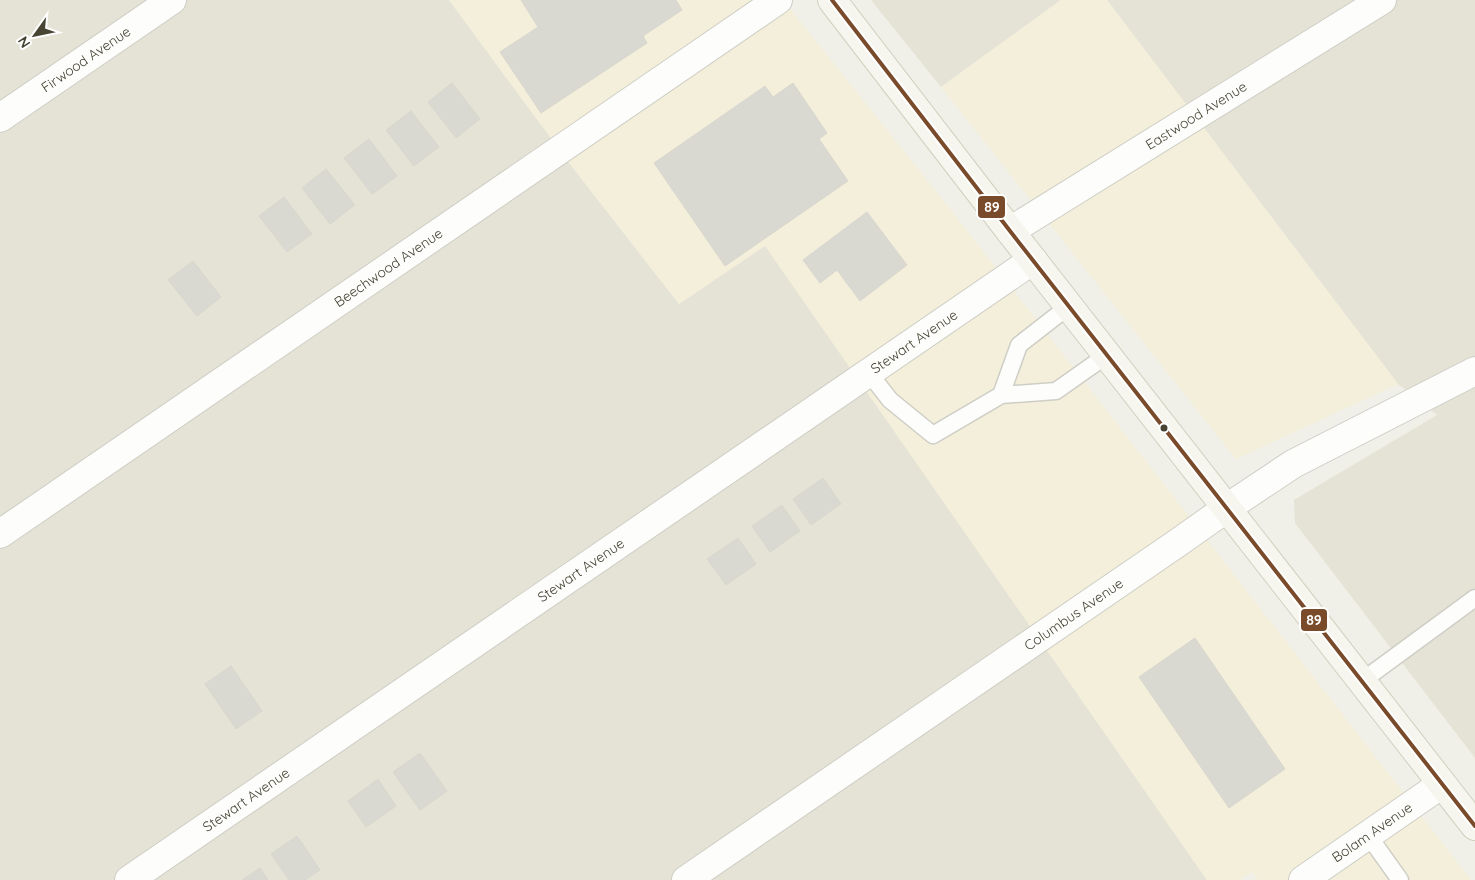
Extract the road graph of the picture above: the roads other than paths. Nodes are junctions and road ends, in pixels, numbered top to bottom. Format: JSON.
{"nodes":[{"id":1,"x":172,"y":0,"type":"edge"},
{"id":2,"x":778,"y":0,"type":"edge"},
{"id":3,"x":832,"y":0,"type":"edge"},
{"id":4,"x":1382,"y":0,"type":"edge"},
{"id":5,"x":0,"y":118,"type":"edge"},
{"id":6,"x":1010,"y":231,"type":"junction"},
{"id":7,"x":1033,"y":260,"type":"junction"},
{"id":8,"x":1068,"y":306,"type":"junction"},
{"id":9,"x":1108,"y":355,"type":"junction"},
{"id":10,"x":1475,"y":371,"type":"edge"},
{"id":11,"x":869,"y":373,"type":"junction"},
{"id":12,"x":1001,"y":395,"type":"junction"},
{"id":13,"x":1227,"y":508,"type":"junction"},
{"id":14,"x":0,"y":534,"type":"edge"},
{"id":15,"x":1475,"y":598,"type":"edge"},
{"id":16,"x":1362,"y":681,"type":"junction"},
{"id":17,"x":1442,"y":784,"type":"junction"},
{"id":18,"x":1475,"y":826,"type":"edge"},
{"id":19,"x":1368,"y":836,"type":"junction"},
{"id":20,"x":129,"y":880,"type":"edge"},
{"id":21,"x":686,"y":880,"type":"edge"},
{"id":22,"x":1303,"y":880,"type":"edge"},
{"id":23,"x":1400,"y":880,"type":"edge"}],
"edges":[{"from":1,"to":5,"type":"street","name":"Firwood Avenue"},
{"from":2,"to":14,"type":"street","name":"Beechwood Avenue"},
{"from":3,"to":6,"type":"main road"},
{"from":4,"to":6,"type":"street","name":"Eastwood Avenue"},
{"from":6,"to":7,"type":"main road"},
{"from":7,"to":8,"type":"main road"},
{"from":7,"to":11,"type":"street","name":"Stewart Avenue"},
{"from":8,"to":9,"type":"main road"},
{"from":8,"to":12,"type":"lane"},
{"from":9,"to":12,"type":"lane"},
{"from":9,"to":13,"type":"main road"},
{"from":10,"to":13,"type":"street","name":"Columbus Avenue"},
{"from":11,"to":12,"type":"lane"},
{"from":11,"to":20,"type":"street","name":"Stewart Avenue"},
{"from":13,"to":16,"type":"main road"},
{"from":13,"to":21,"type":"street","name":"Columbus Avenue"},
{"from":15,"to":16,"type":"lane"},
{"from":16,"to":17,"type":"main road"},
{"from":17,"to":18,"type":"main road"},
{"from":17,"to":19,"type":"street","name":"Bolam Avenue"},
{"from":19,"to":22,"type":"street","name":"Bolam Avenue"},
{"from":19,"to":23,"type":"lane"}]}
